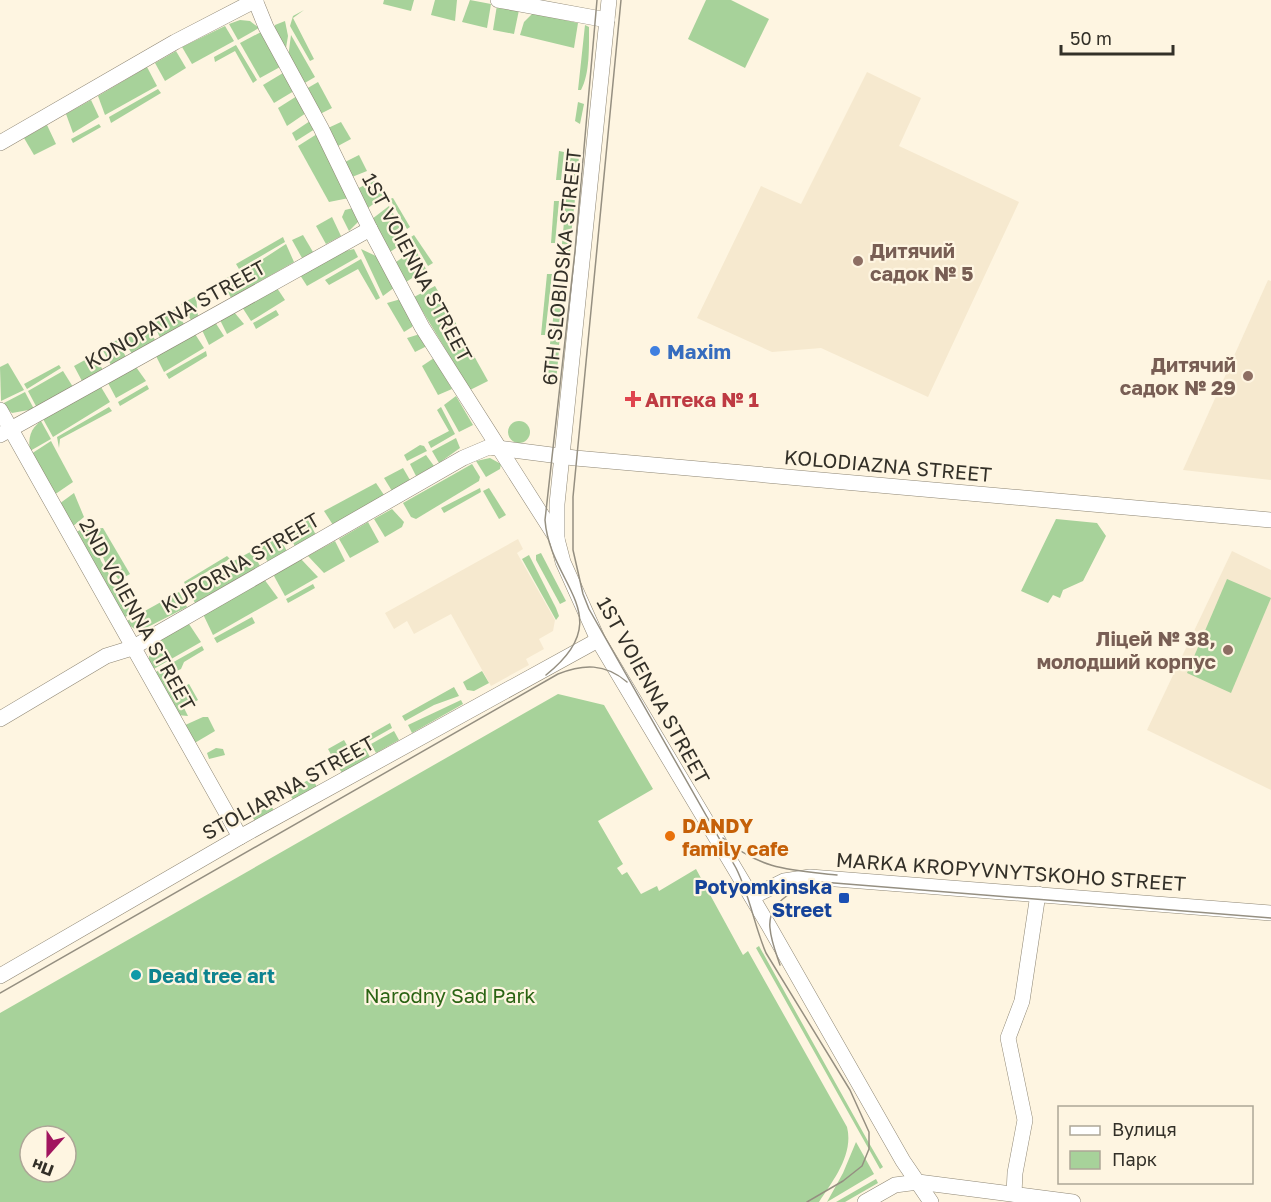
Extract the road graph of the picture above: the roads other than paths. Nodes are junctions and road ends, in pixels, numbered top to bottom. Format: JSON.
{"nodes":[{"id":1,"x":256,"y":0,"type":"edge"},
{"id":2,"x":498,"y":0,"type":"edge"},
{"id":3,"x":609,"y":0,"type":"edge"},
{"id":4,"x":607,"y":20,"type":"junction"},
{"id":5,"x":0,"y":143,"type":"edge"},
{"id":6,"x":370,"y":229,"type":"junction"},
{"id":7,"x":0,"y":411,"type":"edge"},
{"id":8,"x":5,"y":432,"type":"edge"},
{"id":9,"x":501,"y":450,"type":"junction"},
{"id":10,"x":563,"y":456,"type":"junction"},
{"id":11,"x":1271,"y":520,"type":"edge"},
{"id":12,"x":557,"y":539,"type":"junction"},
{"id":13,"x":598,"y":640,"type":"junction"},
{"id":14,"x":132,"y":648,"type":"junction"},
{"id":15,"x":0,"y":719,"type":"edge"},
{"id":16,"x":240,"y":837,"type":"junction"},
{"id":17,"x":1038,"y":894,"type":"junction"},
{"id":18,"x":752,"y":897,"type":"junction"},
{"id":19,"x":1271,"y":913,"type":"edge"},
{"id":20,"x":0,"y":976,"type":"edge"},
{"id":21,"x":918,"y":1182,"type":"junction"},
{"id":22,"x":1014,"y":1194,"type":"junction"},
{"id":23,"x":865,"y":1202,"type":"edge"},
{"id":24,"x":931,"y":1202,"type":"edge"},
{"id":25,"x":1064,"y":1202,"type":"edge"}],
"edges":[{"from":1,"to":5,"type":"street"},
{"from":1,"to":6,"type":"street","name":"1ST VOIENNA STREET"},
{"from":2,"to":4,"type":"street"},
{"from":3,"to":4,"type":"street","name":"6TH SLOBIDSKA STREET"},
{"from":4,"to":10,"type":"street","name":"6TH SLOBIDSKA STREET"},
{"from":6,"to":8,"type":"street","name":"KONOPATNA STREET"},
{"from":6,"to":9,"type":"street","name":"1ST VOIENNA STREET"},
{"from":7,"to":8,"type":"street","name":"2ND VOIENNA STREET"},
{"from":8,"to":14,"type":"street","name":"2ND VOIENNA STREET"},
{"from":9,"to":10,"type":"street","name":"KOLODIAZNA STREET"},
{"from":9,"to":12,"type":"street","name":"1ST VOIENNA STREET"},
{"from":9,"to":14,"type":"street","name":"KUPORNA STREET"},
{"from":10,"to":11,"type":"street","name":"KOLODIAZNA STREET"},
{"from":10,"to":12,"type":"street","name":"6TH SLOBIDSKA STREET"},
{"from":12,"to":13,"type":"street","name":"1ST VOIENNA STREET"},
{"from":13,"to":16,"type":"street","name":"STOLIARNA STREET"},
{"from":13,"to":18,"type":"street","name":"1ST VOIENNA STREET"},
{"from":14,"to":15,"type":"street","name":"KUPORNA STREET"},
{"from":14,"to":16,"type":"street","name":"2ND VOIENNA STREET"},
{"from":16,"to":20,"type":"street","name":"STOLIARNA STREET"},
{"from":17,"to":18,"type":"street","name":"MARKA KROPYVNYTSKOHO STREET"},
{"from":17,"to":19,"type":"street","name":"MARKA KROPYVNYTSKOHO STREET"},
{"from":17,"to":22,"type":"street"},
{"from":18,"to":21,"type":"street","name":"1ST VOIENNA STREET"},
{"from":21,"to":22,"type":"street"},
{"from":21,"to":23,"type":"street"},
{"from":21,"to":24,"type":"street","name":"1ST VOIENNA STREET"},
{"from":22,"to":25,"type":"street"}]}
